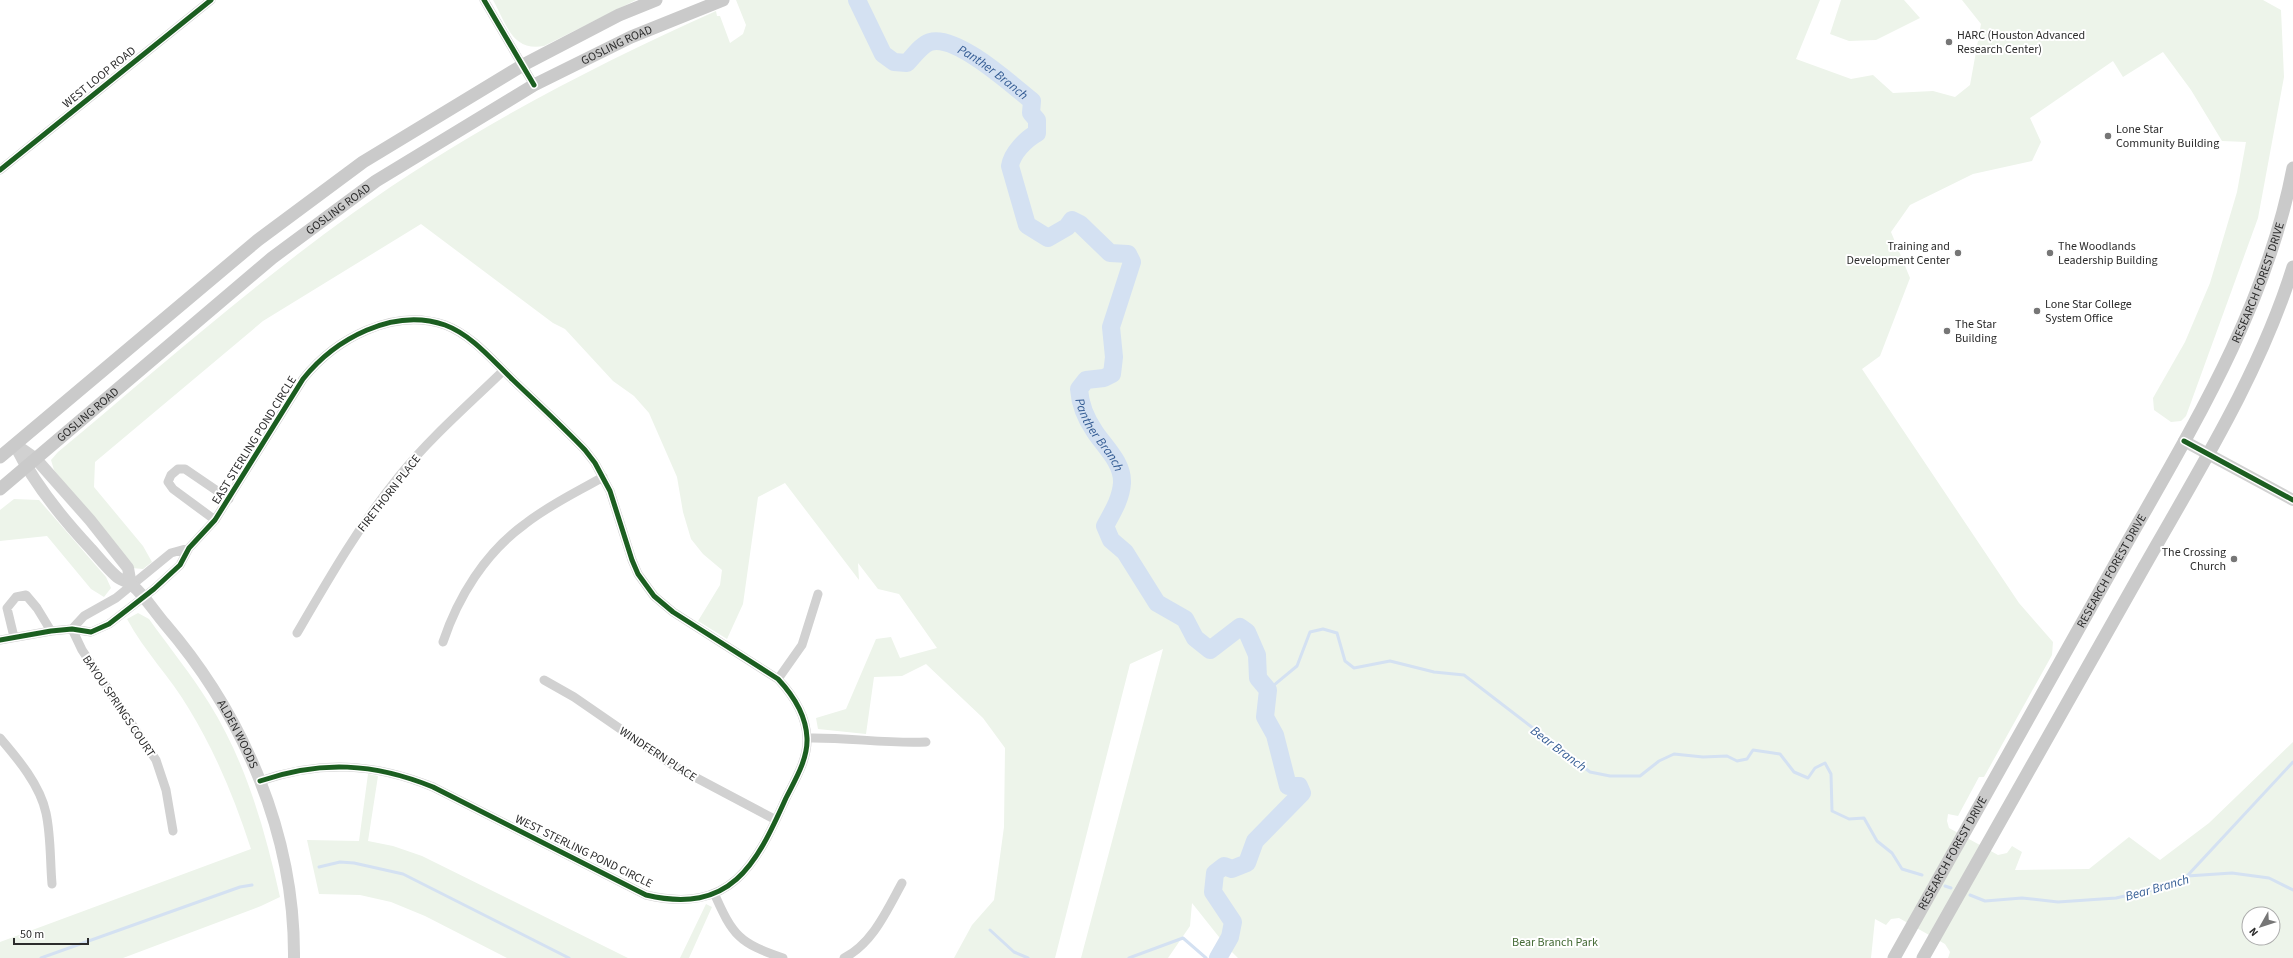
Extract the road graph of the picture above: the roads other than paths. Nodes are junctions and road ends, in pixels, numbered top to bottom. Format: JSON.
{"nodes":[{"id":1,"x":211,"y":0,"type":"edge"},
{"id":2,"x":484,"y":0,"type":"edge"},
{"id":3,"x":656,"y":0,"type":"edge"},
{"id":4,"x":720,"y":1,"type":"edge"},
{"id":5,"x":523,"y":65,"type":"junction"},
{"id":6,"x":534,"y":85,"type":"junction"},
{"id":7,"x":2,"y":165,"type":"edge"},
{"id":8,"x":2293,"y":168,"type":"edge"},
{"id":9,"x":2293,"y":267,"type":"edge"},
{"id":10,"x":503,"y":371,"type":"junction"},
{"id":11,"x":2184,"y":441,"type":"junction"},
{"id":12,"x":15,"y":445,"type":"junction"},
{"id":13,"x":2208,"y":454,"type":"junction"},
{"id":14,"x":0,"y":457,"type":"edge"},
{"id":15,"x":36,"y":459,"type":"junction"},
{"id":16,"x":26,"y":467,"type":"junction"},
{"id":17,"x":604,"y":477,"type":"junction"},
{"id":18,"x":0,"y":489,"type":"edge"},
{"id":19,"x":229,"y":499,"type":"junction"},
{"id":20,"x":2293,"y":500,"type":"edge"},
{"id":21,"x":215,"y":520,"type":"junction"},
{"id":22,"x":189,"y":548,"type":"junction"},
{"id":23,"x":131,"y":584,"type":"junction"},
{"id":24,"x":818,"y":594,"type":"dead end"},
{"id":25,"x":142,"y":598,"type":"junction"},
{"id":26,"x":72,"y":629,"type":"junction"},
{"id":27,"x":51,"y":631,"type":"junction"},
{"id":28,"x":297,"y":633,"type":"dead end"},
{"id":29,"x":14,"y":637,"type":"junction"},
{"id":30,"x":0,"y":640,"type":"edge"},
{"id":31,"x":443,"y":642,"type":"dead end"},
{"id":32,"x":778,"y":679,"type":"junction"},
{"id":33,"x":544,"y":680,"type":"dead end"},
{"id":34,"x":0,"y":738,"type":"edge"},
{"id":35,"x":807,"y":738,"type":"junction"},
{"id":36,"x":926,"y":742,"type":"dead end"},
{"id":37,"x":260,"y":781,"type":"junction"},
{"id":38,"x":776,"y":820,"type":"junction"},
{"id":39,"x":173,"y":831,"type":"dead end"},
{"id":40,"x":902,"y":883,"type":"dead end"},
{"id":41,"x":52,"y":884,"type":"dead end"},
{"id":42,"x":714,"y":893,"type":"junction"},
{"id":43,"x":294,"y":958,"type":"edge"},
{"id":44,"x":783,"y":958,"type":"edge"},
{"id":45,"x":844,"y":958,"type":"edge"},
{"id":46,"x":1894,"y":958,"type":"edge"},
{"id":47,"x":1923,"y":958,"type":"edge"}],
"edges":[{"from":1,"to":7,"type":"street","name":"WEST LOOP ROAD"},
{"from":2,"to":5,"type":"street"},
{"from":3,"to":5,"type":"main road","name":"GOSLING ROAD"},
{"from":4,"to":6,"type":"main road","name":"GOSLING ROAD"},
{"from":5,"to":6,"type":"street"},
{"from":5,"to":12,"type":"main road","name":"GOSLING ROAD"},
{"from":6,"to":15,"type":"main road","name":"GOSLING ROAD"},
{"from":8,"to":11,"type":"main road","name":"RESEARCH FOREST DRIVE"},
{"from":9,"to":13,"type":"main road"},
{"from":10,"to":17,"type":"street","name":"EAST STERLING POND CIRCLE"},
{"from":10,"to":19,"type":"street","name":"EAST STERLING POND CIRCLE"},
{"from":10,"to":28,"type":"street","name":"FIRETHORN PLACE"},
{"from":11,"to":13,"type":"street"},
{"from":11,"to":46,"type":"main road","name":"RESEARCH FOREST DRIVE"},
{"from":12,"to":14,"type":"main road","name":"GOSLING ROAD"},
{"from":12,"to":15,"type":"street","name":"ALDEN WOODS"},
{"from":12,"to":16,"type":"street","name":"ALDEN WOODS"},
{"from":13,"to":20,"type":"street"},
{"from":13,"to":47,"type":"main road"},
{"from":15,"to":16,"type":"main road","name":"GOSLING ROAD"},
{"from":15,"to":23,"type":"street","name":"ALDEN WOODS"},
{"from":16,"to":18,"type":"main road","name":"GOSLING ROAD"},
{"from":16,"to":23,"type":"street","name":"ALDEN WOODS"},
{"from":17,"to":31,"type":"street"},
{"from":17,"to":32,"type":"street","name":"WEST STERLING POND CIRCLE"},
{"from":19,"to":21,"type":"street","name":"EAST STERLING POND CIRCLE"},
{"from":19,"to":21,"type":"street"},
{"from":21,"to":22,"type":"street","name":"EAST STERLING POND CIRCLE"},
{"from":22,"to":23,"type":"street","name":"EAST STERLING POND CIRCLE"},
{"from":22,"to":25,"type":"street","name":"EAST STERLING POND CIRCLE"},
{"from":23,"to":25,"type":"street","name":"ALDEN WOODS"},
{"from":23,"to":26,"type":"street","name":"EAST STERLING POND CIRCLE"},
{"from":24,"to":32,"type":"street"},
{"from":25,"to":26,"type":"street","name":"EAST STERLING POND CIRCLE"},
{"from":25,"to":37,"type":"street","name":"ALDEN WOODS"},
{"from":26,"to":27,"type":"street","name":"EAST STERLING POND CIRCLE"},
{"from":26,"to":39,"type":"street","name":"BAYOU SPRINGS COURT"},
{"from":27,"to":29,"type":"street","name":"EAST STERLING POND CIRCLE"},
{"from":27,"to":29,"type":"street"},
{"from":29,"to":30,"type":"street","name":"EAST STERLING POND CIRCLE"},
{"from":32,"to":35,"type":"street","name":"WEST STERLING POND CIRCLE"},
{"from":33,"to":38,"type":"street","name":"WINDFERN PLACE"},
{"from":34,"to":41,"type":"street"},
{"from":35,"to":36,"type":"street"},
{"from":35,"to":38,"type":"street","name":"WEST STERLING POND CIRCLE"},
{"from":37,"to":42,"type":"street","name":"WEST STERLING POND CIRCLE"},
{"from":37,"to":43,"type":"street","name":"ALDEN WOODS"},
{"from":38,"to":42,"type":"street","name":"WEST STERLING POND CIRCLE"},
{"from":40,"to":45,"type":"street"},
{"from":42,"to":44,"type":"street"}]}
